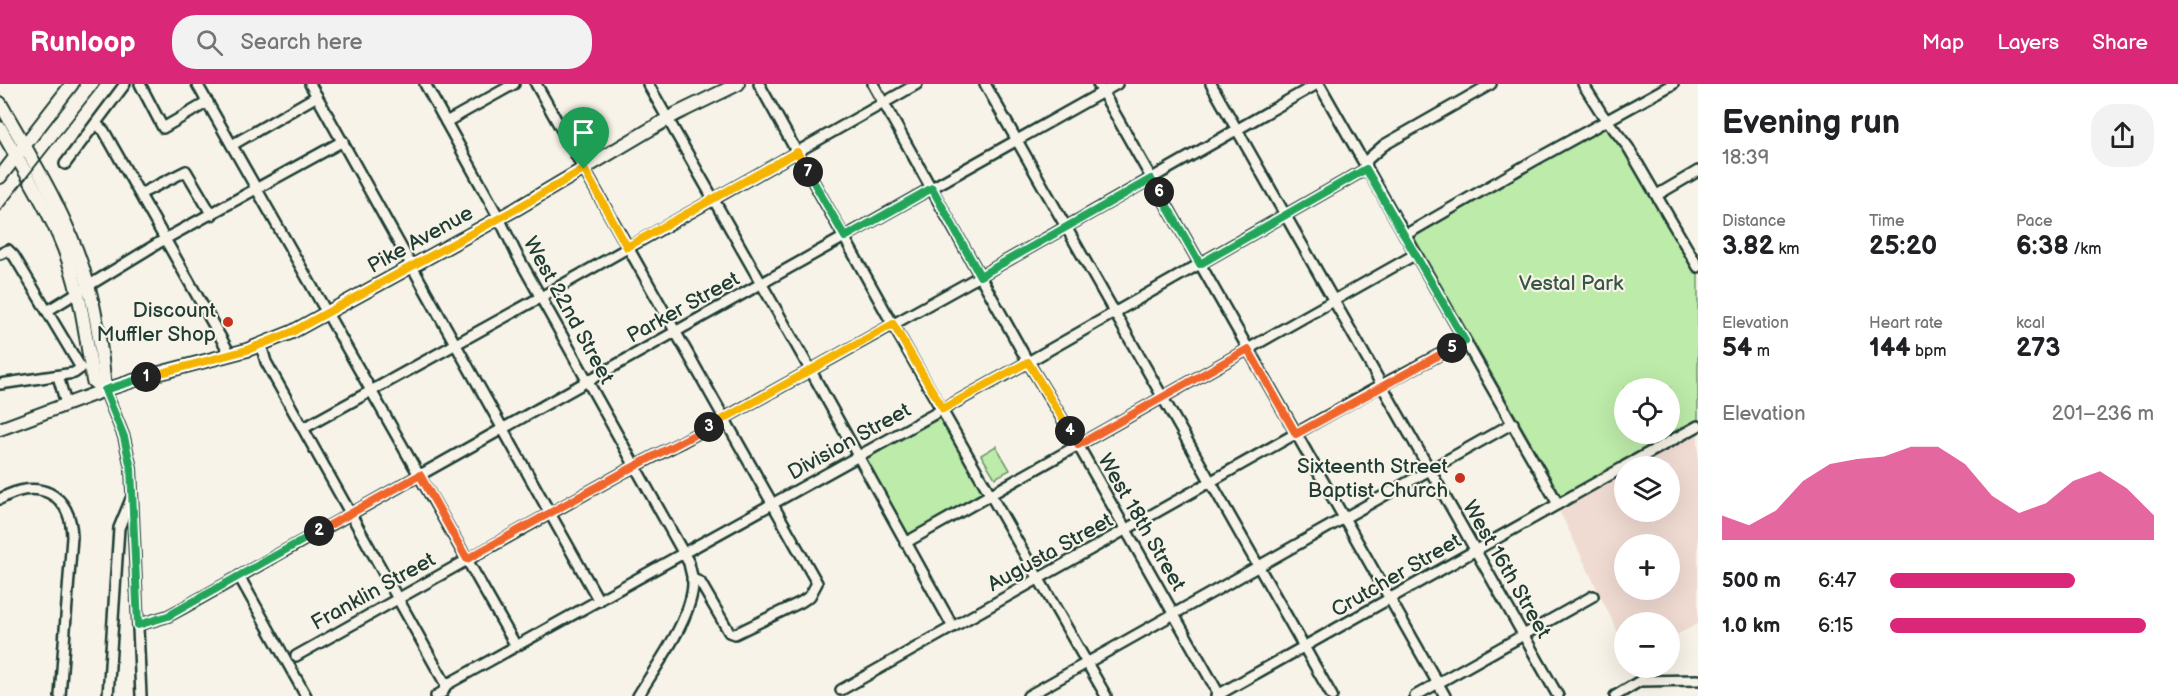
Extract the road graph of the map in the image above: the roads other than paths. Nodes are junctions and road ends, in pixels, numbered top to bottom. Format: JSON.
{"nodes":[{"id":1,"x":125,"y":84,"type":"edge"},
{"id":2,"x":140,"y":84,"type":"edge"},
{"id":3,"x":197,"y":84,"type":"edge"},
{"id":4,"x":310,"y":84,"type":"edge"},
{"id":5,"x":425,"y":84,"type":"edge"},
{"id":6,"x":514,"y":84,"type":"edge"},
{"id":7,"x":536,"y":84,"type":"edge"},
{"id":8,"x":648,"y":84,"type":"edge"},
{"id":9,"x":738,"y":84,"type":"edge"},
{"id":10,"x":759,"y":84,"type":"edge"},
{"id":11,"x":873,"y":84,"type":"edge"},
{"id":12,"x":917,"y":84,"type":"edge"},
{"id":13,"x":985,"y":84,"type":"edge"},
{"id":14,"x":1117,"y":84,"type":"edge"},
{"id":15,"x":1210,"y":84,"type":"edge"},
{"id":16,"x":1318,"y":84,"type":"edge"},
{"id":17,"x":1491,"y":84,"type":"edge"},
{"id":18,"x":1583,"y":84,"type":"edge"},
{"id":19,"x":1673,"y":84,"type":"edge"},
{"id":20,"x":70,"y":85,"type":"edge"},
{"id":21,"x":1100,"y":88,"type":"edge"},
{"id":22,"x":317,"y":96,"type":"junction"},
{"id":23,"x":208,"y":102,"type":"junction"},
{"id":24,"x":0,"y":103,"type":"edge"},
{"id":25,"x":884,"y":103,"type":"junction"},
{"id":26,"x":667,"y":119,"type":"junction"},
{"id":27,"x":1607,"y":120,"type":"junction"},
{"id":28,"x":446,"y":122,"type":"junction"},
{"id":29,"x":96,"y":124,"type":"junction"},
{"id":30,"x":0,"y":128,"type":"edge"},
{"id":31,"x":1237,"y":131,"type":"junction"},
{"id":32,"x":1017,"y":140,"type":"junction"},
{"id":33,"x":343,"y":141,"type":"junction"},
{"id":34,"x":232,"y":145,"type":"junction"},
{"id":35,"x":20,"y":152,"type":"junction"},
{"id":36,"x":797,"y":152,"type":"junction"},
{"id":37,"x":65,"y":164,"type":"dead end"},
{"id":38,"x":584,"y":169,"type":"junction"},
{"id":39,"x":1366,"y":169,"type":"junction"},
{"id":40,"x":1698,"y":171,"type":"edge"},
{"id":41,"x":0,"y":177,"type":"edge"},
{"id":42,"x":1151,"y":179,"type":"junction"},
{"id":43,"x":932,"y":188,"type":"junction"},
{"id":44,"x":257,"y":189,"type":"junction"},
{"id":45,"x":140,"y":194,"type":"junction"},
{"id":46,"x":1657,"y":195,"type":"junction"},
{"id":47,"x":712,"y":199,"type":"junction"},
{"id":48,"x":213,"y":215,"type":"junction"},
{"id":49,"x":1285,"y":215,"type":"junction"},
{"id":50,"x":499,"y":218,"type":"junction"},
{"id":51,"x":1066,"y":227,"type":"junction"},
{"id":52,"x":1405,"y":235,"type":"junction"},
{"id":53,"x":845,"y":237,"type":"junction"},
{"id":54,"x":165,"y":239,"type":"junction"},
{"id":55,"x":627,"y":247,"type":"junction"},
{"id":56,"x":3,"y":252,"type":"edge"},
{"id":57,"x":1416,"y":254,"type":"junction"},
{"id":58,"x":1200,"y":264,"type":"junction"},
{"id":59,"x":412,"y":266,"type":"junction"},
{"id":60,"x":1698,"y":267,"type":"edge"},
{"id":61,"x":980,"y":276,"type":"junction"},
{"id":62,"x":760,"y":284,"type":"junction"},
{"id":63,"x":89,"y":287,"type":"junction"},
{"id":64,"x":77,"y":293,"type":"junction"},
{"id":65,"x":541,"y":297,"type":"junction"},
{"id":66,"x":1334,"y":300,"type":"junction"},
{"id":67,"x":47,"y":310,"type":"junction"},
{"id":68,"x":1115,"y":312,"type":"junction"},
{"id":69,"x":328,"y":313,"type":"junction"},
{"id":70,"x":893,"y":324,"type":"junction"},
{"id":71,"x":675,"y":332,"type":"junction"},
{"id":72,"x":1465,"y":341,"type":"junction"},
{"id":73,"x":455,"y":343,"type":"junction"},
{"id":74,"x":261,"y":345,"type":"junction"},
{"id":75,"x":1248,"y":349,"type":"junction"},
{"id":76,"x":230,"y":354,"type":"junction"},
{"id":77,"x":1028,"y":362,"type":"junction"},
{"id":78,"x":811,"y":371,"type":"junction"},
{"id":79,"x":58,"y":376,"type":"junction"},
{"id":80,"x":588,"y":381,"type":"junction"},
{"id":81,"x":0,"y":384,"type":"edge"},
{"id":82,"x":1382,"y":386,"type":"junction"},
{"id":83,"x":105,"y":390,"type":"junction"},
{"id":84,"x":372,"y":390,"type":"junction"},
{"id":85,"x":1163,"y":397,"type":"junction"},
{"id":86,"x":66,"y":404,"type":"junction"},
{"id":87,"x":943,"y":409,"type":"junction"},
{"id":88,"x":725,"y":418,"type":"junction"},
{"id":89,"x":1513,"y":423,"type":"junction"},
{"id":90,"x":1698,"y":426,"type":"edge"},
{"id":91,"x":304,"y":428,"type":"junction"},
{"id":92,"x":503,"y":428,"type":"junction"},
{"id":93,"x":0,"y":429,"type":"edge"},
{"id":94,"x":1296,"y":434,"type":"junction"},
{"id":95,"x":1078,"y":445,"type":"junction"},
{"id":96,"x":1645,"y":456,"type":"edge"},
{"id":97,"x":857,"y":457,"type":"junction"},
{"id":98,"x":636,"y":466,"type":"junction"},
{"id":99,"x":1430,"y":470,"type":"junction"},
{"id":100,"x":1614,"y":473,"type":"edge"},
{"id":101,"x":420,"y":475,"type":"junction"},
{"id":102,"x":1211,"y":482,"type":"junction"},
{"id":103,"x":133,"y":494,"type":"junction"},
{"id":104,"x":991,"y":494,"type":"junction"},
{"id":105,"x":0,"y":499,"type":"edge"},
{"id":106,"x":772,"y":504,"type":"junction"},
{"id":107,"x":1558,"y":504,"type":"junction"},
{"id":108,"x":351,"y":513,"type":"junction"},
{"id":109,"x":550,"y":513,"type":"junction"},
{"id":110,"x":1344,"y":518,"type":"junction"},
{"id":111,"x":1126,"y":530,"type":"junction"},
{"id":112,"x":905,"y":543,"type":"junction"},
{"id":113,"x":1475,"y":550,"type":"junction"},
{"id":114,"x":684,"y":552,"type":"junction"},
{"id":115,"x":467,"y":559,"type":"junction"},
{"id":116,"x":1259,"y":566,"type":"junction"},
{"id":117,"x":239,"y":576,"type":"junction"},
{"id":118,"x":692,"y":579,"type":"junction"},
{"id":119,"x":1040,"y":579,"type":"junction"},
{"id":120,"x":1593,"y":596,"type":"dead end"},
{"id":121,"x":398,"y":598,"type":"junction"},
{"id":122,"x":1390,"y":599,"type":"junction"},
{"id":123,"x":598,"y":600,"type":"junction"},
{"id":124,"x":1174,"y":614,"type":"junction"},
{"id":125,"x":138,"y":625,"type":"junction"},
{"id":126,"x":953,"y":627,"type":"junction"},
{"id":127,"x":1523,"y":634,"type":"junction"},
{"id":128,"x":516,"y":646,"type":"junction"},
{"id":129,"x":1304,"y":648,"type":"junction"},
{"id":130,"x":296,"y":656,"type":"dead end"},
{"id":131,"x":1087,"y":663,"type":"junction"},
{"id":132,"x":1698,"y":680,"type":"edge"},
{"id":133,"x":1437,"y":683,"type":"junction"},
{"id":134,"x":446,"y":685,"type":"junction"},
{"id":135,"x":841,"y":690,"type":"dead end"},
{"id":136,"x":60,"y":696,"type":"edge"},
{"id":137,"x":108,"y":696,"type":"edge"},
{"id":138,"x":141,"y":696,"type":"edge"},
{"id":139,"x":306,"y":696,"type":"edge"},
{"id":140,"x":436,"y":696,"type":"edge"},
{"id":141,"x":638,"y":696,"type":"edge"},
{"id":142,"x":1028,"y":696,"type":"edge"},
{"id":143,"x":1106,"y":696,"type":"edge"},
{"id":144,"x":1219,"y":696,"type":"edge"},
{"id":145,"x":1332,"y":696,"type":"edge"},
{"id":146,"x":1415,"y":696,"type":"edge"},
{"id":147,"x":1445,"y":696,"type":"edge"},
{"id":148,"x":1558,"y":696,"type":"edge"},
{"id":149,"x":1615,"y":696,"type":"edge"}],
"edges":[{"from":1,"to":29,"type":"street"},
{"from":2,"to":23,"type":"street"},
{"from":3,"to":23,"type":"street"},
{"from":4,"to":22,"type":"street"},
{"from":5,"to":28,"type":"street","name":"West 22nd Street"},
{"from":6,"to":28,"type":"street"},
{"from":7,"to":38,"type":"street"},
{"from":8,"to":26,"type":"street"},
{"from":9,"to":26,"type":"main road","name":"Pike Avenue"},
{"from":10,"to":36,"type":"street"},
{"from":11,"to":25,"type":"street","name":"West 18th Street"},
{"from":12,"to":25,"type":"street"},
{"from":13,"to":32,"type":"street"},
{"from":14,"to":21,"type":"street","name":"Parker Street"},
{"from":15,"to":31,"type":"street","name":"West 16th Street"},
{"from":16,"to":31,"type":"street","name":"Franklin Street"},
{"from":16,"to":39,"type":"street"},
{"from":17,"to":39,"type":"street","name":"Division Street"},
{"from":18,"to":27,"type":"street"},
{"from":19,"to":27,"type":"street"},
{"from":20,"to":35,"type":"main road"},
{"from":21,"to":32,"type":"street","name":"Parker Street"},
{"from":21,"to":42,"type":"street"},
{"from":22,"to":33,"type":"street"},
{"from":22,"to":34,"type":"street"},
{"from":23,"to":34,"type":"street"},
{"from":24,"to":35,"type":"main road"},
{"from":25,"to":36,"type":"street"},
{"from":25,"to":43,"type":"street","name":"West 18th Street"},
{"from":26,"to":38,"type":"main road","name":"Pike Avenue"},
{"from":26,"to":47,"type":"street"},
{"from":27,"to":46,"type":"street"},
{"from":27,"to":52,"type":"street"},
{"from":28,"to":50,"type":"street","name":"West 22nd Street"},
{"from":29,"to":37,"type":"street"},
{"from":29,"to":45,"type":"street"},
{"from":30,"to":35,"type":"main road"},
{"from":31,"to":42,"type":"street","name":"Franklin Street"},
{"from":31,"to":49,"type":"street","name":"West 16th Street"},
{"from":32,"to":43,"type":"street","name":"Parker Street"},
{"from":32,"to":51,"type":"street"},
{"from":33,"to":44,"type":"street"},
{"from":33,"to":59,"type":"street"},
{"from":34,"to":44,"type":"street"},
{"from":35,"to":41,"type":"main road"},
{"from":35,"to":63,"type":"main road"},
{"from":35,"to":64,"type":"main road"},
{"from":36,"to":47,"type":"street"},
{"from":36,"to":53,"type":"street"},
{"from":38,"to":50,"type":"main road","name":"Pike Avenue"},
{"from":38,"to":55,"type":"street"},
{"from":39,"to":49,"type":"street","name":"Division Street"},
{"from":39,"to":52,"type":"street"},
{"from":40,"to":46,"type":"street"},
{"from":42,"to":51,"type":"street","name":"Franklin Street"},
{"from":42,"to":58,"type":"street"},
{"from":43,"to":53,"type":"street","name":"Parker Street"},
{"from":43,"to":61,"type":"street","name":"West 18th Street"},
{"from":44,"to":48,"type":"street"},
{"from":44,"to":69,"type":"street"},
{"from":45,"to":48,"type":"street"},
{"from":45,"to":54,"type":"street"},
{"from":46,"to":60,"type":"street"},
{"from":47,"to":55,"type":"street"},
{"from":47,"to":62,"type":"street"},
{"from":48,"to":54,"type":"street"},
{"from":49,"to":58,"type":"street","name":"Division Street"},
{"from":49,"to":66,"type":"street","name":"West 16th Street"},
{"from":50,"to":59,"type":"main road","name":"Pike Avenue"},
{"from":50,"to":65,"type":"street","name":"West 22nd Street"},
{"from":51,"to":61,"type":"street","name":"Franklin Street"},
{"from":51,"to":68,"type":"street"},
{"from":52,"to":57,"type":"street"},
{"from":53,"to":62,"type":"street","name":"Parker Street"},
{"from":53,"to":70,"type":"street"},
{"from":54,"to":63,"type":"street"},
{"from":54,"to":76,"type":"street"},
{"from":55,"to":65,"type":"street"},
{"from":55,"to":71,"type":"street"},
{"from":56,"to":67,"type":"street"},
{"from":57,"to":66,"type":"street"},
{"from":57,"to":72,"type":"street"},
{"from":58,"to":68,"type":"street","name":"Division Street"},
{"from":58,"to":75,"type":"street"},
{"from":59,"to":69,"type":"main road","name":"Pike Avenue"},
{"from":59,"to":73,"type":"street"},
{"from":61,"to":70,"type":"street","name":"Franklin Street"},
{"from":61,"to":77,"type":"street","name":"West 18th Street"},
{"from":62,"to":71,"type":"street","name":"Parker Street"},
{"from":62,"to":78,"type":"street"},
{"from":63,"to":64,"type":"street"},
{"from":63,"to":83,"type":"main road"},
{"from":64,"to":67,"type":"street"},
{"from":64,"to":83,"type":"main road"},
{"from":65,"to":73,"type":"street"},
{"from":65,"to":80,"type":"street","name":"West 22nd Street"},
{"from":66,"to":75,"type":"street"},
{"from":66,"to":82,"type":"street","name":"West 16th Street"},
{"from":67,"to":79,"type":"street"},
{"from":68,"to":77,"type":"street","name":"Division Street"},
{"from":68,"to":85,"type":"street"},
{"from":69,"to":74,"type":"main road","name":"Pike Avenue"},
{"from":69,"to":84,"type":"street"},
{"from":70,"to":78,"type":"street","name":"Franklin Street"},
{"from":70,"to":87,"type":"street"},
{"from":71,"to":80,"type":"street","name":"Parker Street"},
{"from":71,"to":88,"type":"street"},
{"from":72,"to":82,"type":"street","name":"Augusta Street"},
{"from":72,"to":89,"type":"street"},
{"from":73,"to":84,"type":"street"},
{"from":73,"to":92,"type":"street"},
{"from":74,"to":76,"type":"main road","name":"Pike Avenue"},
{"from":74,"to":91,"type":"street"},
{"from":75,"to":85,"type":"street"},
{"from":75,"to":94,"type":"street"},
{"from":76,"to":83,"type":"main road","name":"Pike Avenue"},
{"from":77,"to":87,"type":"street","name":"Division Street"},
{"from":77,"to":95,"type":"street","name":"West 18th Street"},
{"from":78,"to":88,"type":"street","name":"Franklin Street"},
{"from":78,"to":97,"type":"street"},
{"from":79,"to":81,"type":"street"},
{"from":79,"to":86,"type":"street"},
{"from":80,"to":92,"type":"street","name":"Parker Street"},
{"from":80,"to":98,"type":"street","name":"West 22nd Street"},
{"from":82,"to":94,"type":"street","name":"Augusta Street"},
{"from":82,"to":99,"type":"street","name":"West 16th Street"},
{"from":83,"to":86,"type":"main road","name":"Pike Avenue"},
{"from":83,"to":103,"type":"street"},
{"from":84,"to":91,"type":"street"},
{"from":84,"to":101,"type":"street"},
{"from":85,"to":95,"type":"street"},
{"from":85,"to":102,"type":"street"},
{"from":86,"to":93,"type":"main road","name":"Pike Avenue"},
{"from":87,"to":97,"type":"street","name":"Division Street"},
{"from":87,"to":104,"type":"street"},
{"from":88,"to":98,"type":"street","name":"Franklin Street"},
{"from":88,"to":106,"type":"street"},
{"from":89,"to":99,"type":"street"},
{"from":89,"to":107,"type":"street"},
{"from":90,"to":96,"type":"street","name":"Crutcher Street"},
{"from":91,"to":108,"type":"street"},
{"from":92,"to":101,"type":"street","name":"Parker Street"},
{"from":92,"to":109,"type":"street"},
{"from":94,"to":102,"type":"street","name":"Augusta Street"},
{"from":94,"to":110,"type":"street"},
{"from":95,"to":104,"type":"street"},
{"from":95,"to":111,"type":"street","name":"West 18th Street"},
{"from":97,"to":106,"type":"street","name":"Division Street"},
{"from":97,"to":112,"type":"street"},
{"from":98,"to":109,"type":"street","name":"Franklin Street"},
{"from":98,"to":114,"type":"street","name":"West 22nd Street"},
{"from":99,"to":110,"type":"street"},
{"from":99,"to":113,"type":"street","name":"West 16th Street"},
{"from":100,"to":107,"type":"street","name":"Crutcher Street"},
{"from":101,"to":108,"type":"street","name":"Parker Street"},
{"from":101,"to":115,"type":"street"},
{"from":102,"to":111,"type":"street","name":"Augusta Street"},
{"from":102,"to":116,"type":"street"},
{"from":103,"to":125,"type":"street"},
{"from":103,"to":137,"type":"street"},
{"from":104,"to":112,"type":"street"},
{"from":104,"to":119,"type":"street"},
{"from":105,"to":136,"type":"street"},
{"from":106,"to":114,"type":"street","name":"Division Street"},
{"from":106,"to":118,"type":"street"},
{"from":107,"to":113,"type":"street","name":"Crutcher Street"},
{"from":108,"to":117,"type":"street","name":"Parker Street"},
{"from":108,"to":121,"type":"street"},
{"from":109,"to":115,"type":"street","name":"Franklin Street"},
{"from":109,"to":123,"type":"street"},
{"from":110,"to":116,"type":"street"},
{"from":110,"to":122,"type":"street"},
{"from":111,"to":119,"type":"street","name":"Augusta Street"},
{"from":111,"to":124,"type":"street","name":"West 18th Street"},
{"from":112,"to":126,"type":"street"},
{"from":113,"to":122,"type":"street","name":"Crutcher Street"},
{"from":113,"to":127,"type":"street","name":"West 16th Street"},
{"from":114,"to":118,"type":"street","name":"West 22nd Street"},
{"from":114,"to":123,"type":"street","name":"Division Street"},
{"from":115,"to":121,"type":"street","name":"Franklin Street"},
{"from":115,"to":128,"type":"street"},
{"from":116,"to":124,"type":"street"},
{"from":116,"to":129,"type":"street"},
{"from":117,"to":125,"type":"street","name":"Parker Street"},
{"from":117,"to":139,"type":"street"},
{"from":118,"to":141,"type":"street"},
{"from":119,"to":126,"type":"street","name":"Augusta Street"},
{"from":119,"to":131,"type":"street"},
{"from":120,"to":127,"type":"street"},
{"from":121,"to":130,"type":"street","name":"Franklin Street"},
{"from":121,"to":134,"type":"street"},
{"from":122,"to":129,"type":"street","name":"Crutcher Street"},
{"from":122,"to":133,"type":"street"},
{"from":123,"to":128,"type":"street","name":"Division Street"},
{"from":124,"to":131,"type":"street"},
{"from":124,"to":144,"type":"street","name":"West 18th Street"},
{"from":125,"to":138,"type":"street"},
{"from":126,"to":135,"type":"street","name":"Augusta Street"},
{"from":127,"to":133,"type":"street"},
{"from":127,"to":148,"type":"street","name":"West 16th Street"},
{"from":128,"to":134,"type":"street","name":"Division Street"},
{"from":129,"to":144,"type":"street","name":"Crutcher Street"},
{"from":129,"to":145,"type":"street"},
{"from":131,"to":142,"type":"street"},
{"from":131,"to":143,"type":"street"},
{"from":132,"to":149,"type":"street"},
{"from":133,"to":146,"type":"street"},
{"from":133,"to":147,"type":"street"},
{"from":134,"to":140,"type":"street","name":"Division Street"}]}
